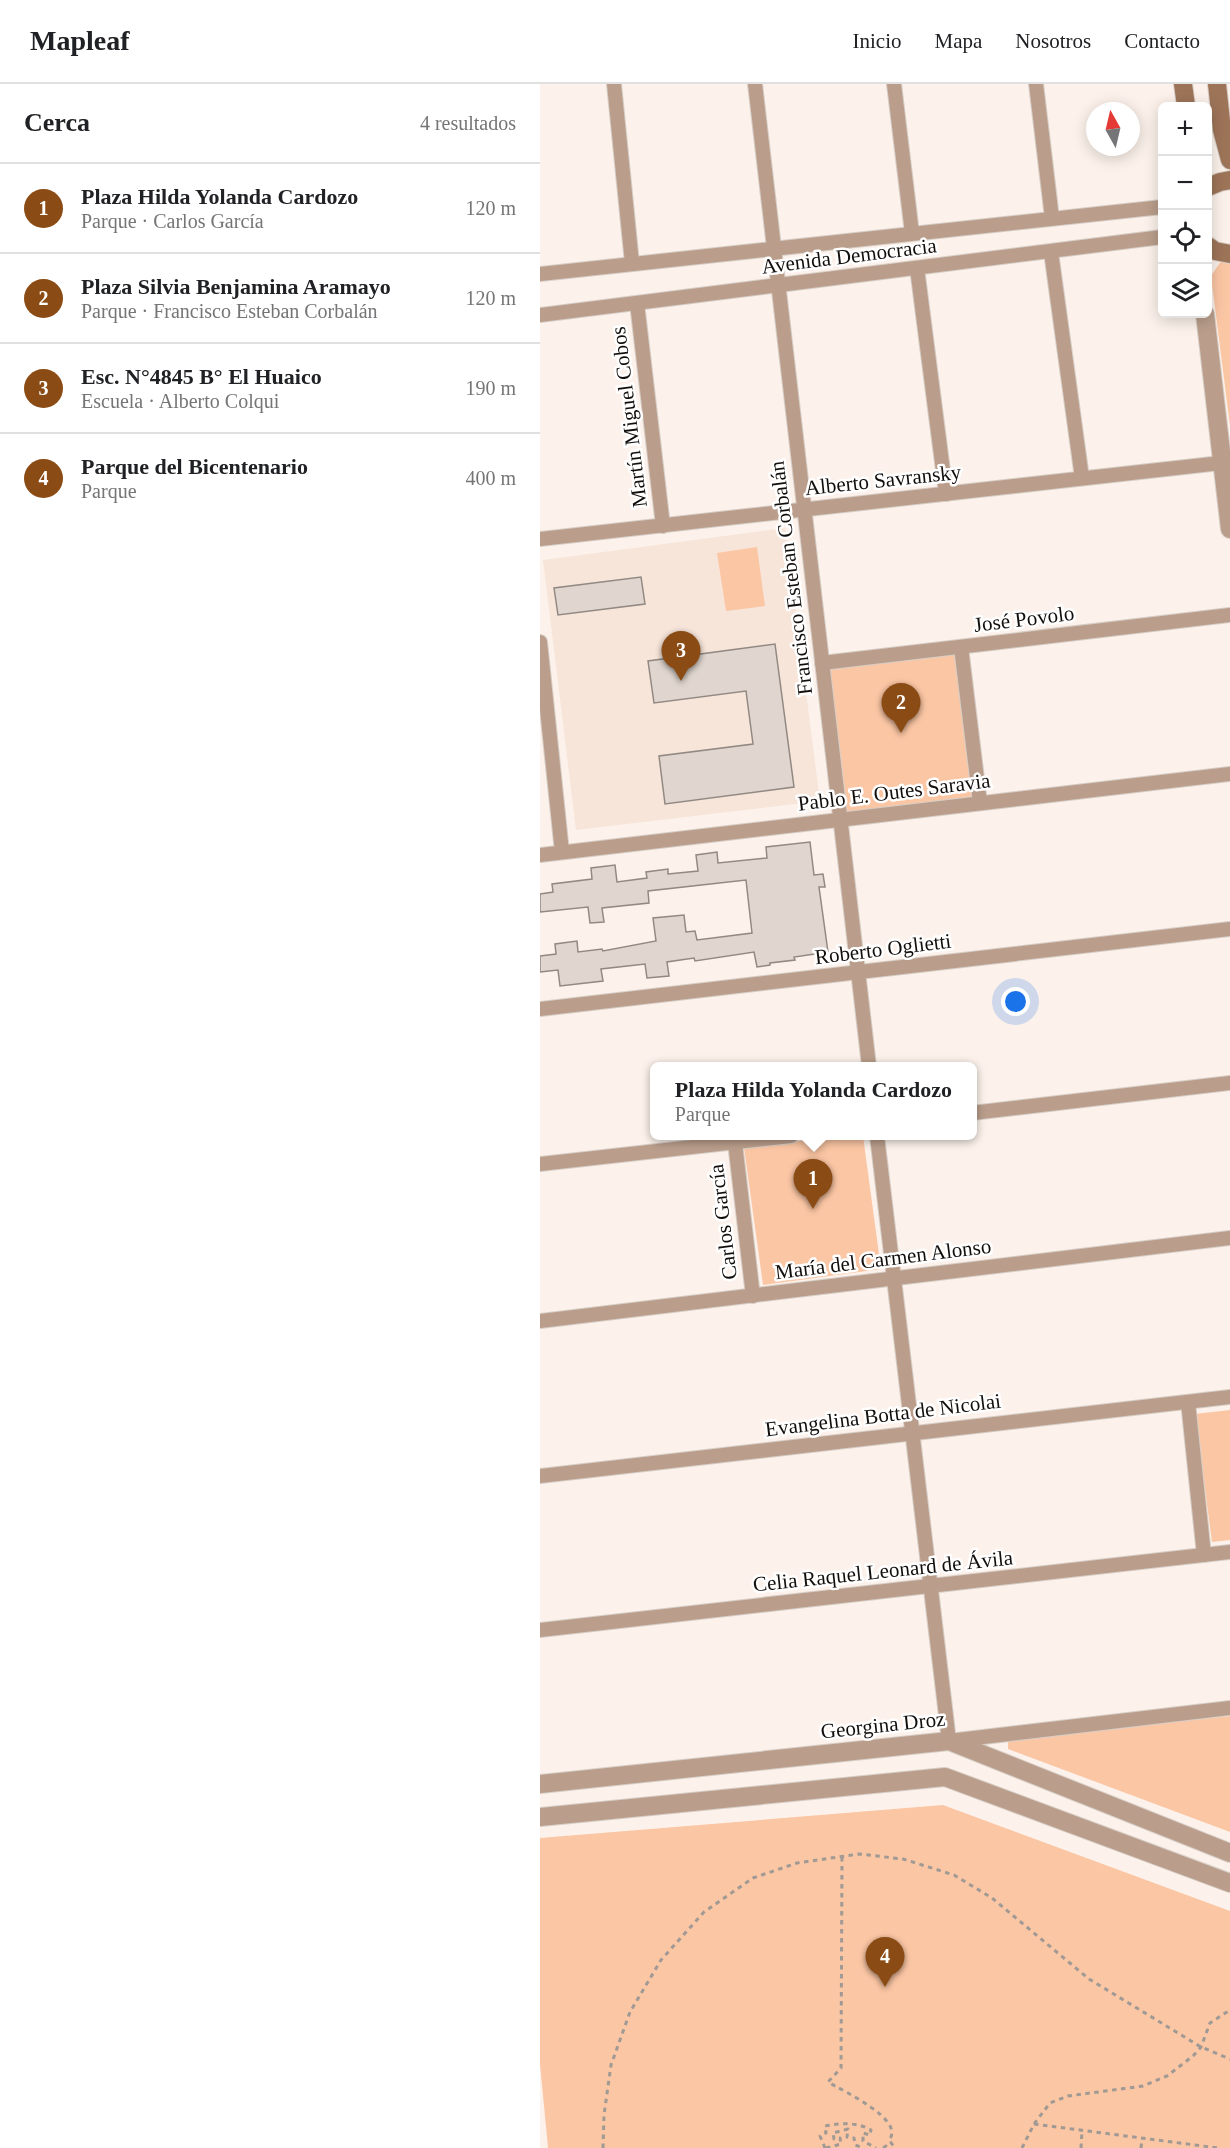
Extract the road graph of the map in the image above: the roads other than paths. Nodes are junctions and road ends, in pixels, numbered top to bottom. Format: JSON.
{"nodes":[{"id":1,"x":614,"y":84,"type":"edge"},
{"id":2,"x":755,"y":84,"type":"edge"},
{"id":3,"x":894,"y":84,"type":"edge"},
{"id":4,"x":1036,"y":84,"type":"edge"},
{"id":5,"x":1184,"y":84,"type":"edge"},
{"id":6,"x":1217,"y":84,"type":"edge"},
{"id":7,"x":1186,"y":102,"type":"edge"},
{"id":8,"x":1230,"y":160,"type":"edge"},
{"id":9,"x":1230,"y":180,"type":"edge"},
{"id":10,"x":1212,"y":186,"type":"edge"},
{"id":11,"x":1158,"y":207,"type":"edge"},
{"id":12,"x":1052,"y":218,"type":"junction"},
{"id":13,"x":912,"y":233,"type":"junction"},
{"id":14,"x":1158,"y":238,"type":"edge"},
{"id":15,"x":774,"y":248,"type":"junction"},
{"id":16,"x":1212,"y":249,"type":"edge"},
{"id":17,"x":1051,"y":252,"type":"junction"},
{"id":18,"x":1230,"y":254,"type":"edge"},
{"id":19,"x":633,"y":263,"type":"junction"},
{"id":20,"x":917,"y":268,"type":"junction"},
{"id":21,"x":540,"y":273,"type":"edge"},
{"id":22,"x":778,"y":285,"type":"junction"},
{"id":23,"x":637,"y":303,"type":"junction"},
{"id":24,"x":540,"y":315,"type":"edge"},
{"id":25,"x":1206,"y":318,"type":"edge"},
{"id":26,"x":1226,"y":462,"type":"edge"},
{"id":27,"x":1082,"y":478,"type":"junction"},
{"id":28,"x":946,"y":494,"type":"junction"},
{"id":29,"x":804,"y":510,"type":"junction"},
{"id":30,"x":663,"y":526,"type":"junction"},
{"id":31,"x":1230,"y":529,"type":"edge"},
{"id":32,"x":540,"y":539,"type":"edge"},
{"id":33,"x":1230,"y":615,"type":"edge"},
{"id":34,"x":540,"y":642,"type":"edge"},
{"id":35,"x":961,"y":647,"type":"junction"},
{"id":36,"x":822,"y":663,"type":"junction"},
{"id":37,"x":1230,"y":774,"type":"edge"},
{"id":38,"x":980,"y":803,"type":"junction"},
{"id":39,"x":840,"y":820,"type":"junction"},
{"id":40,"x":562,"y":852,"type":"junction"},
{"id":41,"x":540,"y":855,"type":"edge"},
{"id":42,"x":1230,"y":929,"type":"edge"},
{"id":43,"x":858,"y":973,"type":"junction"},
{"id":44,"x":540,"y":1009,"type":"edge"},
{"id":45,"x":869,"y":1062,"type":"edge"},
{"id":46,"x":1230,"y":1083,"type":"edge"},
{"id":47,"x":977,"y":1112,"type":"edge"},
{"id":48,"x":759,"y":1140,"type":"edge"},
{"id":49,"x":877,"y":1140,"type":"edge"},
{"id":50,"x":735,"y":1143,"type":"junction"},
{"id":51,"x":540,"y":1164,"type":"edge"},
{"id":52,"x":1230,"y":1238,"type":"edge"},
{"id":53,"x":894,"y":1280,"type":"junction"},
{"id":54,"x":753,"y":1296,"type":"junction"},
{"id":55,"x":540,"y":1321,"type":"edge"},
{"id":56,"x":1230,"y":1397,"type":"edge"},
{"id":57,"x":1188,"y":1402,"type":"junction"},
{"id":58,"x":914,"y":1432,"type":"junction"},
{"id":59,"x":540,"y":1476,"type":"edge"},
{"id":60,"x":1230,"y":1552,"type":"edge"},
{"id":61,"x":1204,"y":1555,"type":"junction"},
{"id":62,"x":930,"y":1587,"type":"junction"},
{"id":63,"x":540,"y":1630,"type":"edge"},
{"id":64,"x":1230,"y":1708,"type":"edge"},
{"id":65,"x":949,"y":1741,"type":"junction"},
{"id":66,"x":540,"y":1785,"type":"edge"},
{"id":67,"x":540,"y":1817,"type":"edge"},
{"id":68,"x":1230,"y":1853,"type":"edge"},
{"id":69,"x":1230,"y":1883,"type":"edge"}],
"edges":[{"from":1,"to":19,"type":"street"},
{"from":2,"to":15,"type":"street","name":"Francisco Esteban Corbalán"},
{"from":3,"to":13,"type":"street"},
{"from":4,"to":12,"type":"street"},
{"from":5,"to":7,"type":"main road"},
{"from":6,"to":8,"type":"main road"},
{"from":9,"to":10,"type":"main road"},
{"from":11,"to":12,"type":"street","name":"Avenida Democracia"},
{"from":12,"to":13,"type":"street","name":"Avenida Democracia"},
{"from":13,"to":15,"type":"street","name":"Avenida Democracia"},
{"from":14,"to":17,"type":"street","name":"Avenida Democracia"},
{"from":15,"to":19,"type":"street","name":"Avenida Democracia"},
{"from":15,"to":22,"type":"street","name":"Francisco Esteban Corbalán"},
{"from":16,"to":18,"type":"main road"},
{"from":17,"to":20,"type":"street","name":"Avenida Democracia"},
{"from":17,"to":27,"type":"street"},
{"from":19,"to":21,"type":"street","name":"Avenida Democracia"},
{"from":20,"to":22,"type":"street","name":"Avenida Democracia"},
{"from":20,"to":28,"type":"street"},
{"from":22,"to":23,"type":"street","name":"Avenida Democracia"},
{"from":22,"to":29,"type":"street","name":"Francisco Esteban Corbalán"},
{"from":23,"to":24,"type":"street","name":"Avenida Democracia"},
{"from":23,"to":30,"type":"street","name":"Martín Miguel Cobos"},
{"from":25,"to":26,"type":"street"},
{"from":26,"to":27,"type":"street","name":"Alberto Savransky"},
{"from":26,"to":31,"type":"street"},
{"from":27,"to":28,"type":"street","name":"Alberto Savransky"},
{"from":28,"to":29,"type":"street","name":"Alberto Savransky"},
{"from":29,"to":30,"type":"street","name":"Alberto Savransky"},
{"from":29,"to":36,"type":"street","name":"Francisco Esteban Corbalán"},
{"from":30,"to":32,"type":"street","name":"Alberto Savransky"},
{"from":33,"to":35,"type":"street","name":"José Povolo"},
{"from":34,"to":40,"type":"street"},
{"from":35,"to":36,"type":"street","name":"José Povolo"},
{"from":35,"to":38,"type":"street"},
{"from":36,"to":39,"type":"street","name":"Francisco Esteban Corbalán"},
{"from":37,"to":38,"type":"street","name":"Pablo E. Outes Saravia"},
{"from":38,"to":39,"type":"street","name":"Pablo E. Outes Saravia"},
{"from":39,"to":40,"type":"street","name":"Pablo E. Outes Saravia"},
{"from":39,"to":43,"type":"street","name":"Francisco Esteban Corbalán"},
{"from":40,"to":41,"type":"street","name":"Pablo E. Outes Saravia"},
{"from":42,"to":43,"type":"street","name":"Roberto Oglietti"},
{"from":43,"to":44,"type":"street","name":"Roberto Oglietti"},
{"from":43,"to":45,"type":"street","name":"Francisco Esteban Corbalán"},
{"from":46,"to":47,"type":"street"},
{"from":48,"to":50,"type":"street"},
{"from":49,"to":53,"type":"street"},
{"from":50,"to":51,"type":"street"},
{"from":50,"to":54,"type":"street","name":"Carlos García"},
{"from":52,"to":53,"type":"street","name":"María del Carmen Alonso"},
{"from":53,"to":54,"type":"street","name":"María del Carmen Alonso"},
{"from":53,"to":58,"type":"street"},
{"from":54,"to":55,"type":"street","name":"María del Carmen Alonso"},
{"from":56,"to":57,"type":"street","name":"Evangelina Botta de Nicolai"},
{"from":57,"to":58,"type":"street","name":"Evangelina Botta de Nicolai"},
{"from":57,"to":61,"type":"street"},
{"from":58,"to":59,"type":"street","name":"Evangelina Botta de Nicolai"},
{"from":58,"to":62,"type":"street"},
{"from":60,"to":61,"type":"street","name":"Celia Raquel Leonard de Ávila"},
{"from":61,"to":62,"type":"street","name":"Celia Raquel Leonard de Ávila"},
{"from":62,"to":63,"type":"street","name":"Celia Raquel Leonard de Ávila"},
{"from":62,"to":65,"type":"street"},
{"from":64,"to":65,"type":"street","name":"Georgina Droz"},
{"from":65,"to":66,"type":"street","name":"Georgina Droz"},
{"from":65,"to":68,"type":"street"},
{"from":67,"to":69,"type":"street"}]}
